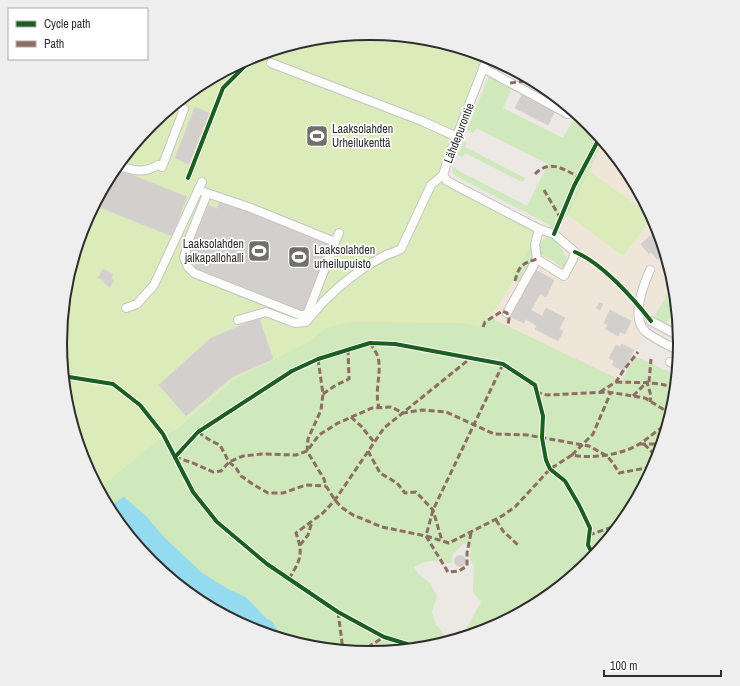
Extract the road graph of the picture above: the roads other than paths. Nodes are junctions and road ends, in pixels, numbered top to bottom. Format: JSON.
{"nodes":[{"id":1,"x":271,"y":63,"type":"dead end"},
{"id":2,"x":485,"y":63,"type":"edge"},
{"id":3,"x":483,"y":68,"type":"junction"},
{"id":4,"x":181,"y":107,"type":"edge"},
{"id":5,"x":568,"y":114,"type":"edge"},
{"id":6,"x":457,"y":137,"type":"junction"},
{"id":7,"x":124,"y":167,"type":"edge"},
{"id":8,"x":443,"y":175,"type":"junction"},
{"id":9,"x":202,"y":182,"type":"dead end"},
{"id":10,"x":198,"y":190,"type":"junction"},
{"id":11,"x":207,"y":194,"type":"junction"},
{"id":12,"x":539,"y":229,"type":"junction"},
{"id":13,"x":339,"y":233,"type":"dead end"},
{"id":14,"x":335,"y":242,"type":"junction"},
{"id":15,"x":537,"y":259,"type":"junction"},
{"id":16,"x":650,"y":270,"type":"dead end"},
{"id":17,"x":126,"y":308,"type":"dead end"},
{"id":18,"x":507,"y":313,"type":"dead end"},
{"id":19,"x":238,"y":320,"type":"dead end"},
{"id":20,"x":651,"y":321,"type":"dead end"},
{"id":21,"x":672,"y":333,"type":"edge"},
{"id":22,"x":673,"y":347,"type":"edge"}],
"edges":[{"from":1,"to":6,"type":"street"},
{"from":2,"to":3,"type":"street","name":"Lähdepurontie"},
{"from":3,"to":5,"type":"street"},
{"from":3,"to":6,"type":"street","name":"Lähdepurontie"},
{"from":4,"to":7,"type":"street"},
{"from":6,"to":8,"type":"street","name":"Lähdepurontie"},
{"from":8,"to":12,"type":"street","name":"Lähdepurontie"},
{"from":8,"to":19,"type":"street"},
{"from":9,"to":10,"type":"street"},
{"from":10,"to":11,"type":"street"},
{"from":10,"to":17,"type":"street"},
{"from":11,"to":14,"type":"street"},
{"from":11,"to":14,"type":"street"},
{"from":12,"to":15,"type":"street"},
{"from":12,"to":15,"type":"street","name":"Lähdepurontie"},
{"from":13,"to":14,"type":"street"},
{"from":15,"to":18,"type":"street"},
{"from":16,"to":22,"type":"street"},
{"from":20,"to":21,"type":"street"}]}
